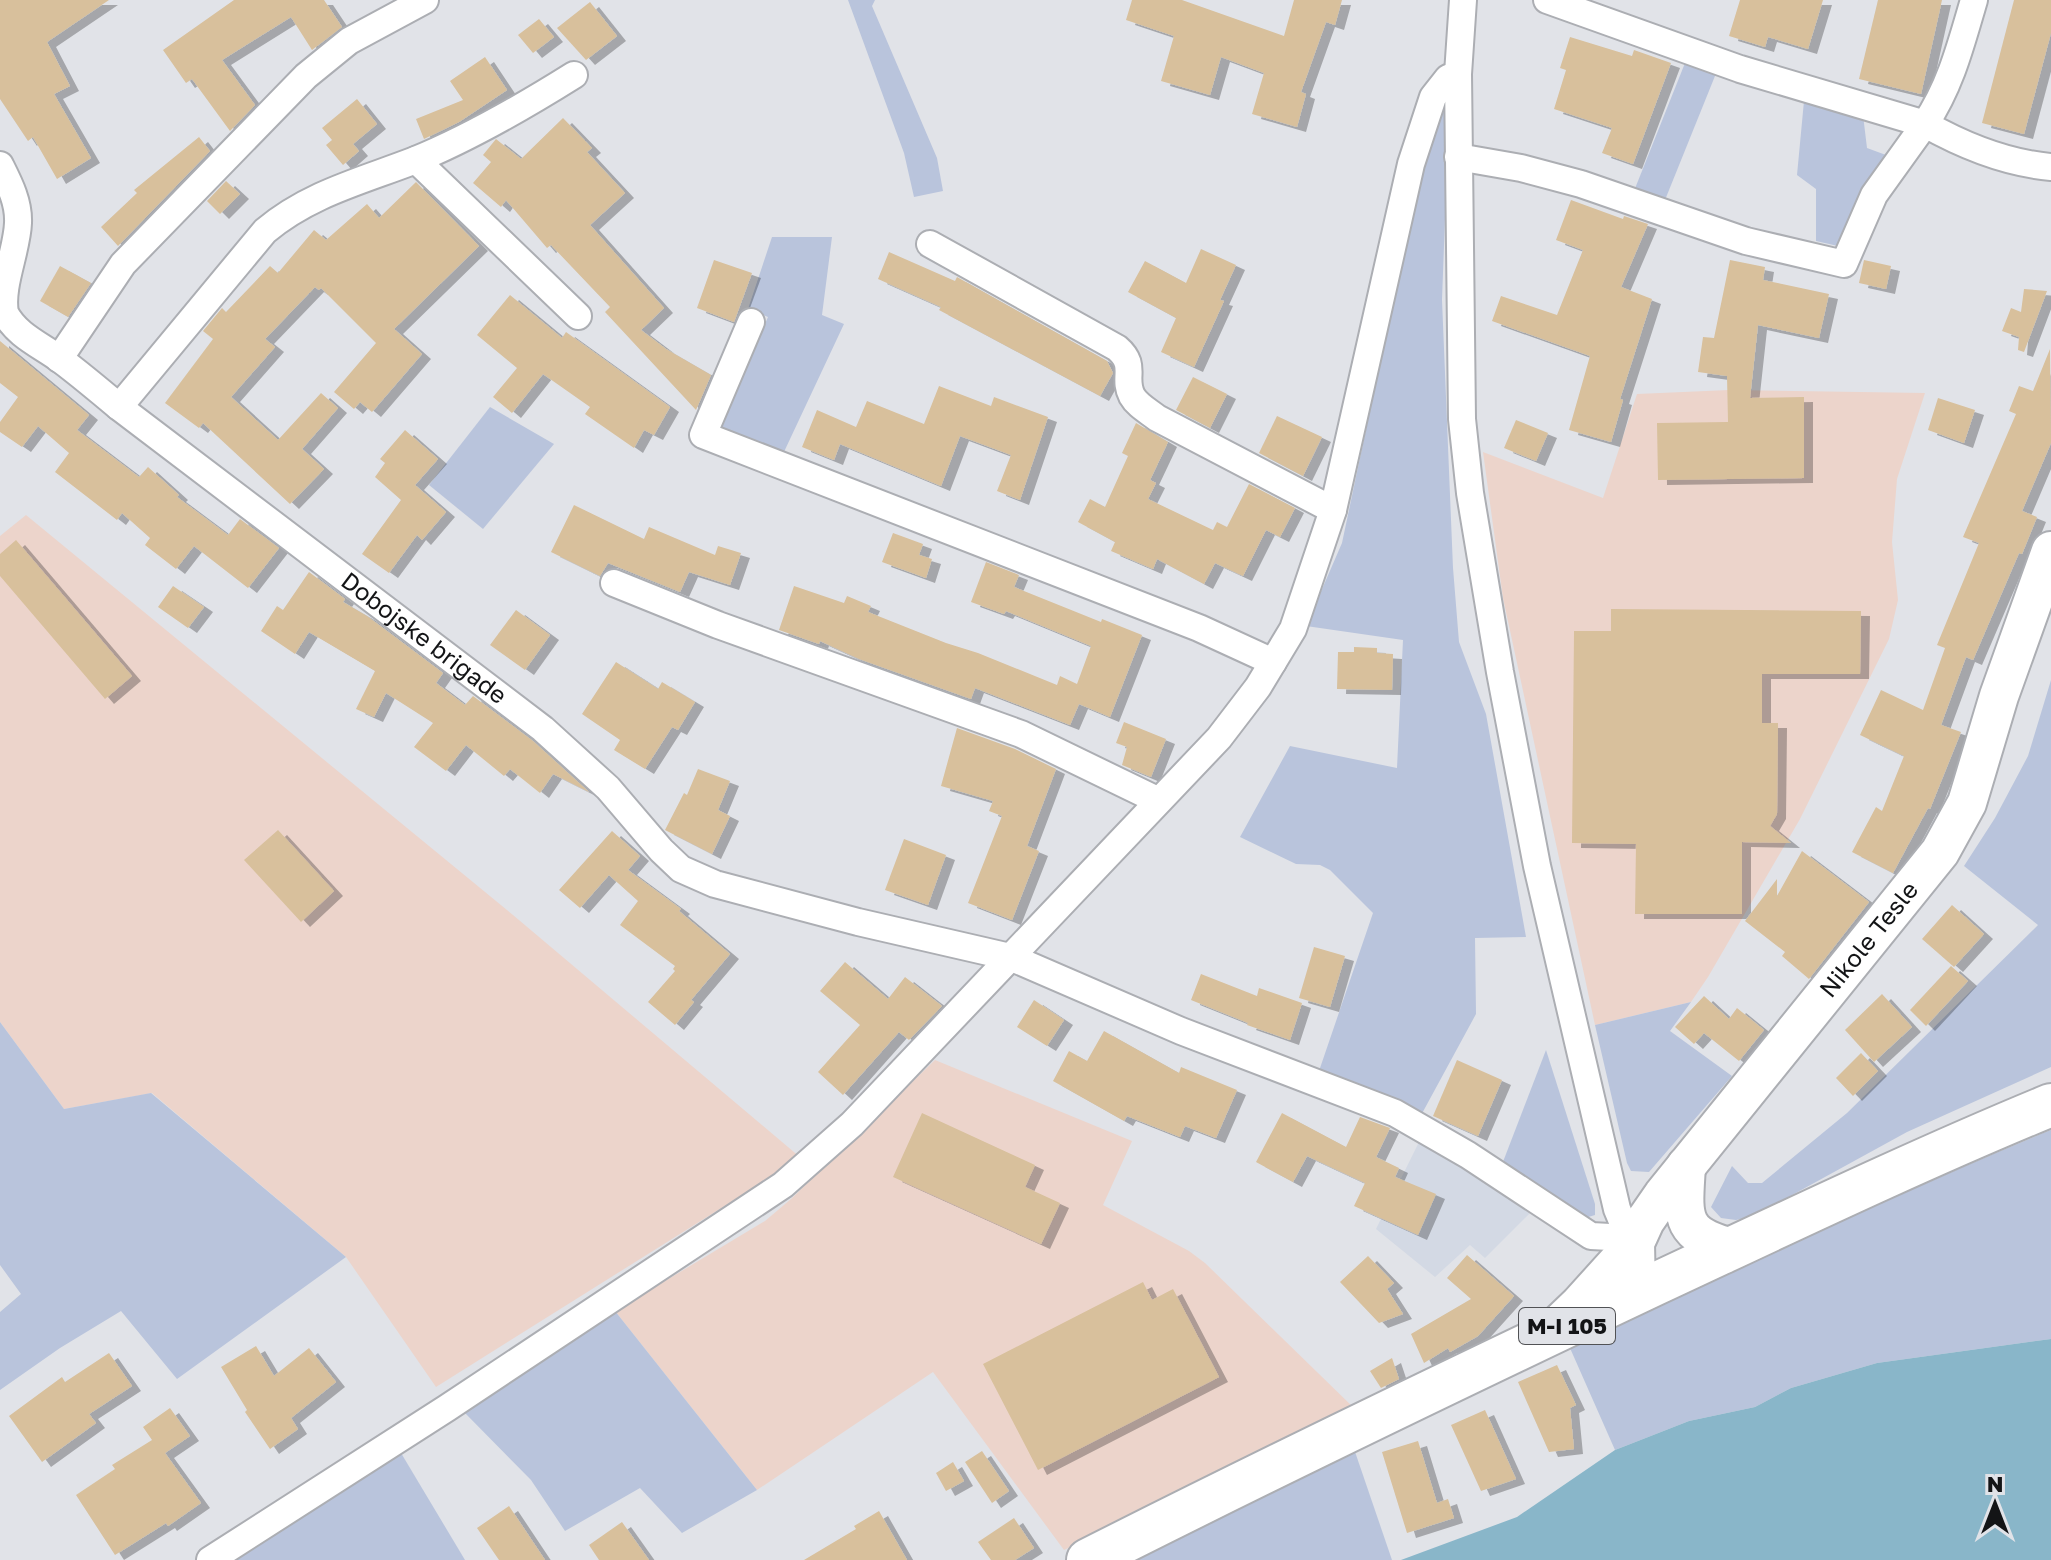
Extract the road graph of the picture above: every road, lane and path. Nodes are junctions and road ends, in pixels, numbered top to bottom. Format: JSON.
{"nodes":[{"id":1,"x":425,"y":0,"type":"edge"},
{"id":2,"x":1463,"y":0,"type":"edge"},
{"id":3,"x":1547,"y":0,"type":"edge"},
{"id":4,"x":1974,"y":0,"type":"edge"},
{"id":5,"x":1458,"y":74,"type":"junction"},
{"id":6,"x":574,"y":75,"type":"dead end"},
{"id":7,"x":1925,"y":124,"type":"junction"},
{"id":8,"x":1458,"y":157,"type":"junction"},
{"id":9,"x":416,"y":160,"type":"junction"},
{"id":10,"x":0,"y":165,"type":"edge"},
{"id":11,"x":2051,"y":167,"type":"edge"},
{"id":12,"x":930,"y":244,"type":"dead end"},
{"id":13,"x":578,"y":316,"type":"dead end"},
{"id":14,"x":2,"y":317,"type":"edge"},
{"id":15,"x":751,"y":322,"type":"dead end"},
{"id":16,"x":59,"y":359,"type":"junction"},
{"id":17,"x":119,"y":407,"type":"junction"},
{"id":18,"x":1333,"y":510,"type":"junction"},
{"id":19,"x":2051,"y":551,"type":"edge"},
{"id":20,"x":614,"y":583,"type":"dead end"},
{"id":21,"x":1273,"y":662,"type":"junction"},
{"id":22,"x":1157,"y":800,"type":"junction"},
{"id":23,"x":1010,"y":957,"type":"junction"},
{"id":24,"x":2051,"y":1105,"type":"edge"},
{"id":25,"x":1686,"y":1166,"type":"junction"},
{"id":26,"x":1632,"y":1240,"type":"junction"},
{"id":27,"x":1733,"y":1248,"type":"junction"},
{"id":28,"x":1636,"y":1293,"type":"junction"},
{"id":29,"x":1548,"y":1335,"type":"junction"},
{"id":30,"x":210,"y":1560,"type":"edge"},
{"id":31,"x":1088,"y":1560,"type":"edge"}],
"edges":[{"from":1,"to":16,"type":"street"},
{"from":2,"to":5,"type":"street"},
{"from":3,"to":7,"type":"street"},
{"from":4,"to":7,"type":"street"},
{"from":5,"to":8,"type":"street"},
{"from":5,"to":18,"type":"street"},
{"from":6,"to":9,"type":"street"},
{"from":7,"to":8,"type":"street"},
{"from":7,"to":11,"type":"street"},
{"from":8,"to":26,"type":"street"},
{"from":9,"to":13,"type":"street"},
{"from":9,"to":17,"type":"street"},
{"from":10,"to":14,"type":"street","name":"Dobojske brigade"},
{"from":12,"to":18,"type":"street"},
{"from":14,"to":16,"type":"street","name":"Dobojske brigade"},
{"from":15,"to":21,"type":"street"},
{"from":16,"to":17,"type":"street","name":"Dobojske brigade"},
{"from":17,"to":23,"type":"street","name":"Dobojske brigade"},
{"from":18,"to":21,"type":"street"},
{"from":19,"to":25,"type":"street","name":"Nikole Tesle"},
{"from":20,"to":22,"type":"street"},
{"from":21,"to":22,"type":"street"},
{"from":22,"to":23,"type":"street"},
{"from":23,"to":26,"type":"street","name":"Dobojske brigade"},
{"from":23,"to":30,"type":"street"},
{"from":24,"to":27,"type":"main road","number":"M-I 105"},
{"from":25,"to":26,"type":"street","name":"Nikole Tesle"},
{"from":25,"to":27,"type":"street"},
{"from":26,"to":28,"type":"street"},
{"from":26,"to":29,"type":"street","name":"Nikole Tesle"},
{"from":27,"to":28,"type":"main road","number":"M-I 105"},
{"from":28,"to":29,"type":"main road","number":"M-I 105"},
{"from":29,"to":31,"type":"main road","number":"M-I 105"}]}
